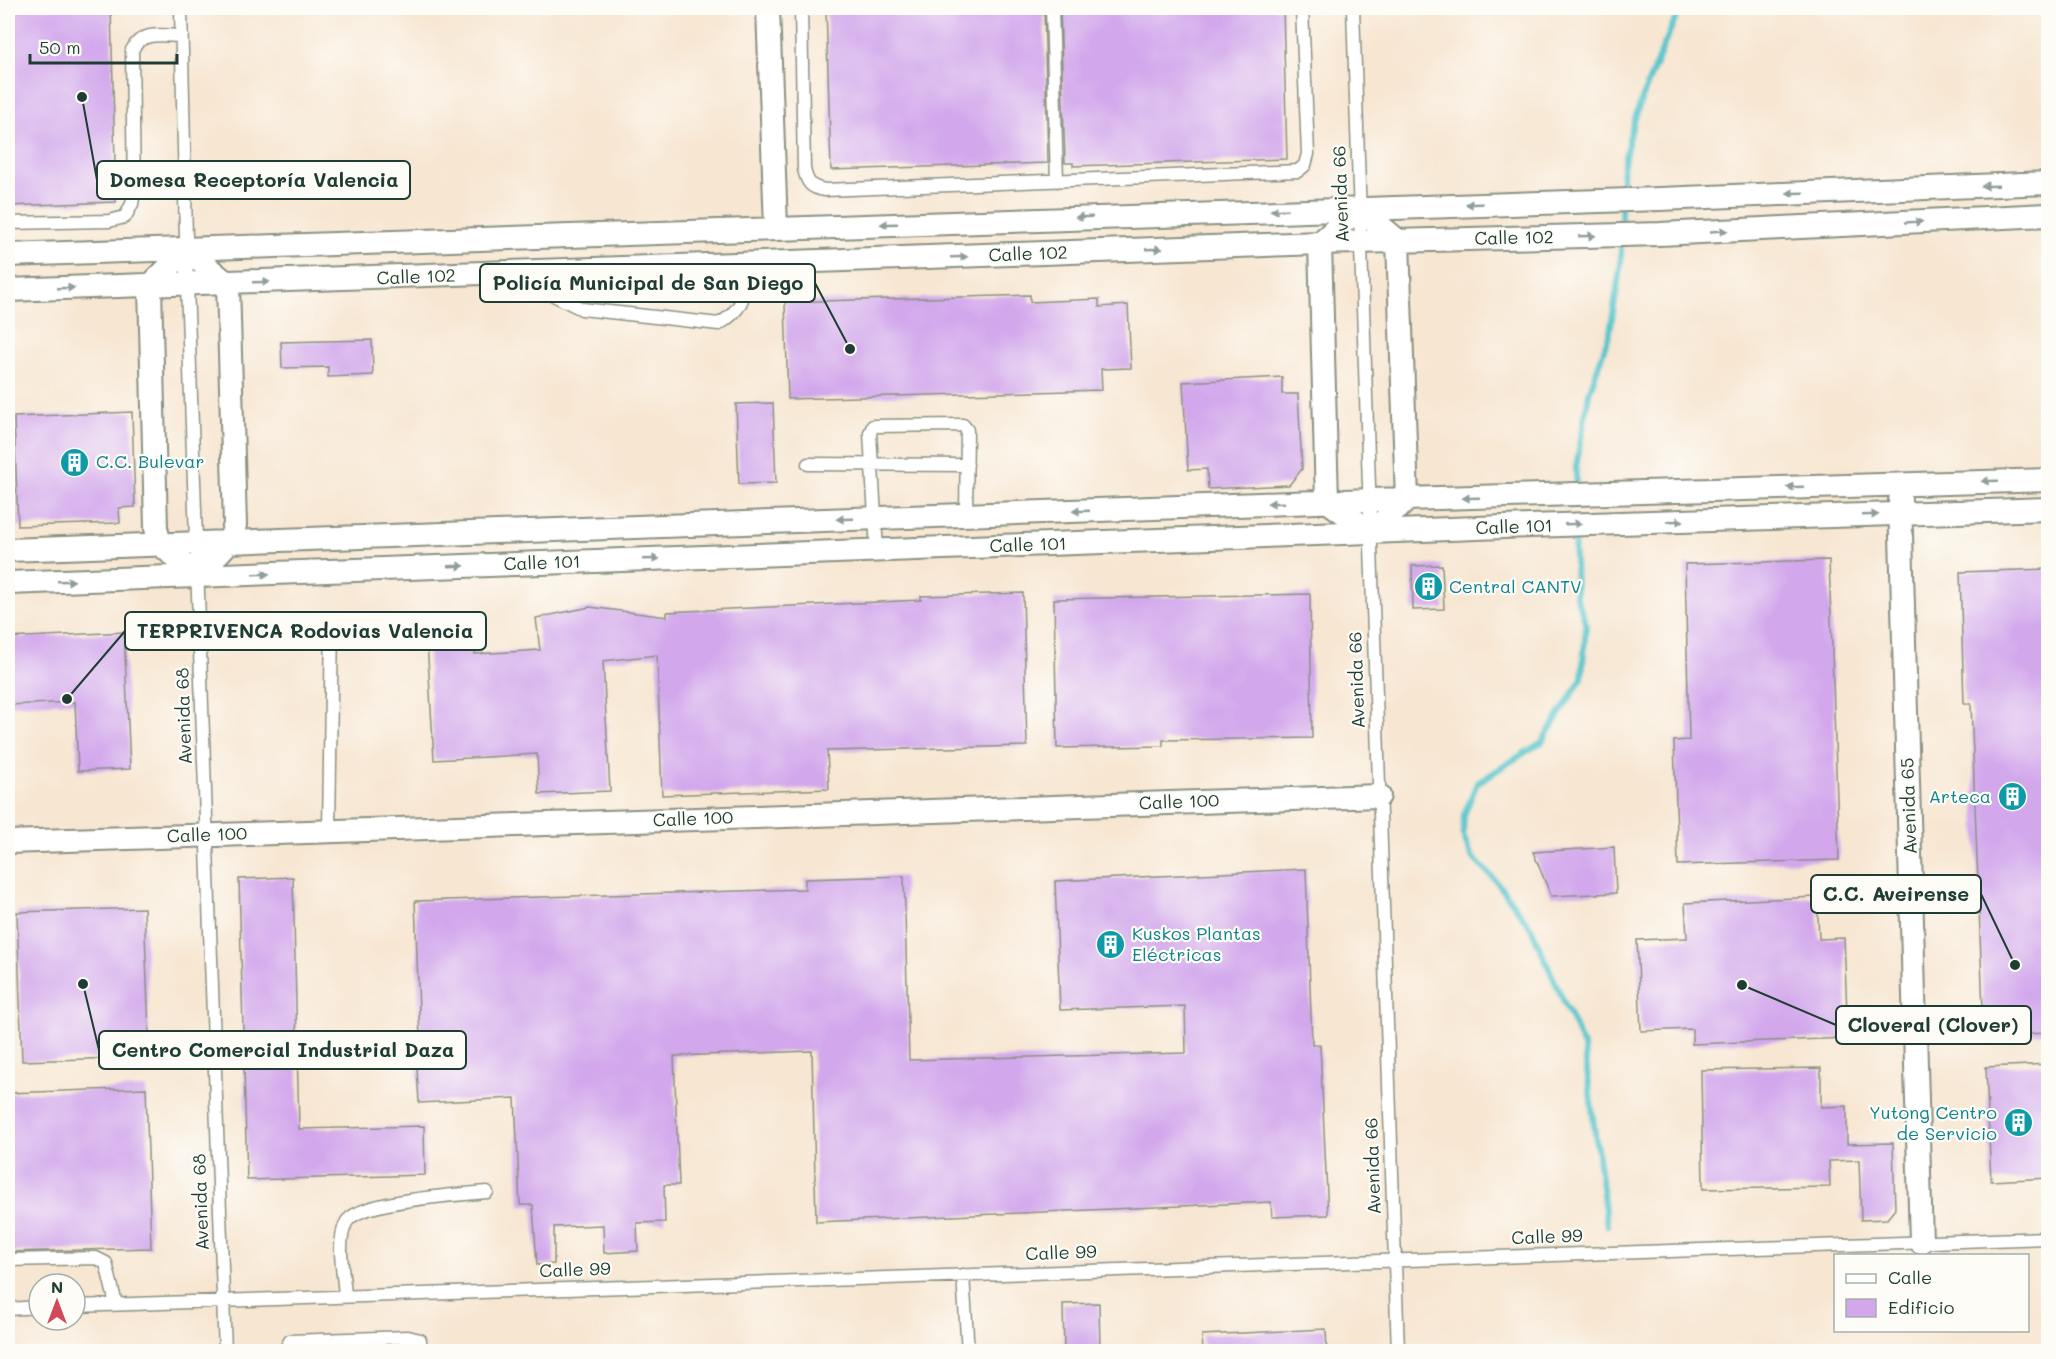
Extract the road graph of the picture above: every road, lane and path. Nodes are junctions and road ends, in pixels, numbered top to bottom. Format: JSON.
{"nodes":[{"id":1,"x":181,"y":8,"type":"edge"},
{"id":2,"x":768,"y":8,"type":"edge"},
{"id":3,"x":801,"y":8,"type":"edge"},
{"id":4,"x":1052,"y":8,"type":"edge"},
{"id":5,"x":1302,"y":8,"type":"edge"},
{"id":6,"x":1353,"y":8,"type":"edge"},
{"id":7,"x":182,"y":36,"type":"junction"},
{"id":8,"x":1058,"y":181,"type":"junction"},
{"id":9,"x":2049,"y":183,"type":"edge"},
{"id":10,"x":1359,"y":208,"type":"junction"},
{"id":11,"x":2049,"y":215,"type":"edge"},
{"id":12,"x":8,"y":223,"type":"edge"},
{"id":13,"x":776,"y":228,"type":"junction"},
{"id":14,"x":1398,"y":241,"type":"junction"},
{"id":15,"x":1360,"y":242,"type":"junction"},
{"id":16,"x":1320,"y":243,"type":"junction"},
{"id":17,"x":186,"y":250,"type":"junction"},
{"id":18,"x":8,"y":255,"type":"edge"},
{"id":19,"x":749,"y":264,"type":"junction"},
{"id":20,"x":509,"y":273,"type":"junction"},
{"id":21,"x":228,"y":284,"type":"junction"},
{"id":22,"x":187,"y":285,"type":"junction"},
{"id":23,"x":150,"y":286,"type":"junction"},
{"id":24,"x":8,"y":290,"type":"edge"},
{"id":25,"x":807,"y":464,"type":"dead end"},
{"id":26,"x":967,"y":465,"type":"junction"},
{"id":27,"x":872,"y":466,"type":"junction"},
{"id":28,"x":2049,"y":480,"type":"edge"},
{"id":29,"x":1899,"y":484,"type":"junction"},
{"id":30,"x":1371,"y":500,"type":"junction"},
{"id":31,"x":1407,"y":500,"type":"junction"},
{"id":32,"x":1327,"y":501,"type":"junction"},
{"id":33,"x":2049,"y":509,"type":"edge"},
{"id":34,"x":1900,"y":514,"type":"junction"},
{"id":35,"x":966,"y":515,"type":"junction"},
{"id":36,"x":875,"y":518,"type":"junction"},
{"id":37,"x":1371,"y":532,"type":"junction"},
{"id":38,"x":229,"y":542,"type":"junction"},
{"id":39,"x":160,"y":544,"type":"junction"},
{"id":40,"x":196,"y":544,"type":"junction"},
{"id":41,"x":8,"y":550,"type":"edge"},
{"id":42,"x":877,"y":550,"type":"junction"},
{"id":43,"x":197,"y":576,"type":"junction"},
{"id":44,"x":8,"y":583,"type":"edge"},
{"id":45,"x":332,"y":621,"type":"dead end"},
{"id":46,"x":1379,"y":796,"type":"junction"},
{"id":47,"x":329,"y":831,"type":"junction"},
{"id":48,"x":207,"y":836,"type":"junction"},
{"id":49,"x":8,"y":842,"type":"edge"},
{"id":50,"x":487,"y":1192,"type":"dead end"},
{"id":51,"x":2049,"y":1238,"type":"edge"},
{"id":52,"x":1921,"y":1242,"type":"junction"},
{"id":53,"x":8,"y":1260,"type":"edge"},
{"id":54,"x":1395,"y":1260,"type":"junction"},
{"id":55,"x":963,"y":1275,"type":"junction"},
{"id":56,"x":345,"y":1296,"type":"junction"},
{"id":57,"x":223,"y":1300,"type":"junction"},
{"id":58,"x":116,"y":1304,"type":"junction"},
{"id":59,"x":87,"y":1305,"type":"edge"},
{"id":60,"x":27,"y":1308,"type":"edge"},
{"id":61,"x":8,"y":1309,"type":"edge"},
{"id":62,"x":225,"y":1352,"type":"edge"},
{"id":63,"x":284,"y":1352,"type":"edge"},
{"id":64,"x":421,"y":1352,"type":"edge"},
{"id":65,"x":968,"y":1352,"type":"edge"},
{"id":66,"x":1398,"y":1352,"type":"edge"}],
"edges":[{"from":1,"to":7,"type":"lane","name":"Avenida 68"},
{"from":2,"to":13,"type":"street"},
{"from":3,"to":8,"type":"lane"},
{"from":4,"to":8,"type":"lane"},
{"from":5,"to":8,"type":"lane"},
{"from":6,"to":10,"type":"lane","name":"Avenida 66"},
{"from":7,"to":12,"type":"lane"},
{"from":7,"to":17,"type":"lane","name":"Avenida 68"},
{"from":9,"to":10,"type":"street","name":"Calle 102","one_way":true},
{"from":10,"to":13,"type":"street","name":"Calle 102","one_way":true},
{"from":10,"to":14,"type":"street"},
{"from":10,"to":15,"type":"lane","name":"Avenida 66"},
{"from":10,"to":16,"type":"street"},
{"from":14,"to":11,"type":"street","name":"Calle 102","one_way":true},
{"from":13,"to":17,"type":"street","name":"Calle 102"},
{"from":14,"to":15,"type":"street","name":"Calle 102"},
{"from":14,"to":31,"type":"street"},
{"from":15,"to":16,"type":"street","name":"Calle 102"},
{"from":15,"to":30,"type":"lane","name":"Avenida 66"},
{"from":19,"to":16,"type":"street","name":"Calle 102","one_way":true},
{"from":16,"to":32,"type":"street"},
{"from":17,"to":18,"type":"street","name":"Calle 102"},
{"from":17,"to":21,"type":"street"},
{"from":17,"to":22,"type":"lane","name":"Avenida 68"},
{"from":17,"to":23,"type":"street"},
{"from":19,"to":20,"type":"street","name":"Calle 102"},
{"from":19,"to":20,"type":"lane"},
{"from":21,"to":20,"type":"street","name":"Calle 102","one_way":true},
{"from":21,"to":22,"type":"street","name":"Calle 102"},
{"from":21,"to":38,"type":"street"},
{"from":22,"to":23,"type":"street","name":"Calle 102"},
{"from":22,"to":40,"type":"lane","name":"Avenida 68"},
{"from":24,"to":23,"type":"street","name":"Calle 102","one_way":true},
{"from":23,"to":39,"type":"street"},
{"from":25,"to":27,"type":"lane"},
{"from":26,"to":27,"type":"lane"},
{"from":26,"to":27,"type":"lane"},
{"from":26,"to":35,"type":"lane"},
{"from":27,"to":36,"type":"lane"},
{"from":28,"to":29,"type":"street","name":"Calle 101","one_way":true},
{"from":29,"to":31,"type":"street","name":"Calle 101","one_way":true},
{"from":29,"to":34,"type":"street","name":"Avenida 65"},
{"from":30,"to":31,"type":"street","name":"Calle 101"},
{"from":30,"to":32,"type":"street","name":"Calle 101"},
{"from":30,"to":37,"type":"lane","name":"Avenida 66"},
{"from":31,"to":37,"type":"street"},
{"from":32,"to":35,"type":"street","name":"Calle 101","one_way":true},
{"from":32,"to":37,"type":"street"},
{"from":33,"to":34,"type":"street","name":"Calle 101"},
{"from":37,"to":34,"type":"street","name":"Calle 101","one_way":true},
{"from":34,"to":52,"type":"street","name":"Avenida 65"},
{"from":35,"to":36,"type":"street","name":"Calle 101"},
{"from":36,"to":38,"type":"street","name":"Calle 101","one_way":true},
{"from":36,"to":42,"type":"lane"},
{"from":37,"to":42,"type":"street","name":"Calle 101"},
{"from":37,"to":46,"type":"lane","name":"Avenida 66"},
{"from":38,"to":40,"type":"street","name":"Calle 101"},
{"from":38,"to":43,"type":"street"},
{"from":39,"to":40,"type":"street","name":"Calle 101"},
{"from":39,"to":41,"type":"street","name":"Calle 101"},
{"from":39,"to":43,"type":"street"},
{"from":40,"to":43,"type":"lane","name":"Avenida 68"},
{"from":43,"to":42,"type":"street","name":"Calle 101","one_way":true},
{"from":44,"to":43,"type":"street","name":"Calle 101","one_way":true},
{"from":43,"to":48,"type":"lane","name":"Avenida 68"},
{"from":45,"to":47,"type":"lane"},
{"from":46,"to":47,"type":"street","name":"Calle 100"},
{"from":46,"to":54,"type":"lane","name":"Avenida 66"},
{"from":47,"to":48,"type":"street","name":"Calle 100"},
{"from":48,"to":49,"type":"street","name":"Calle 100"},
{"from":48,"to":57,"type":"lane","name":"Avenida 68"},
{"from":50,"to":56,"type":"lane"},
{"from":51,"to":52,"type":"lane","name":"Calle 99"},
{"from":52,"to":54,"type":"lane","name":"Calle 99"},
{"from":53,"to":58,"type":"lane"},
{"from":54,"to":55,"type":"lane","name":"Calle 99"},
{"from":54,"to":66,"type":"lane","name":"Avenida 66"},
{"from":55,"to":56,"type":"lane","name":"Calle 99"},
{"from":55,"to":65,"type":"lane"},
{"from":56,"to":57,"type":"lane","name":"Calle 99"},
{"from":57,"to":58,"type":"lane","name":"Calle 99"},
{"from":57,"to":62,"type":"lane","name":"Avenida 68"},
{"from":58,"to":59,"type":"lane","name":"Calle 99"},
{"from":60,"to":61,"type":"lane"},
{"from":63,"to":64,"type":"lane"}]}
